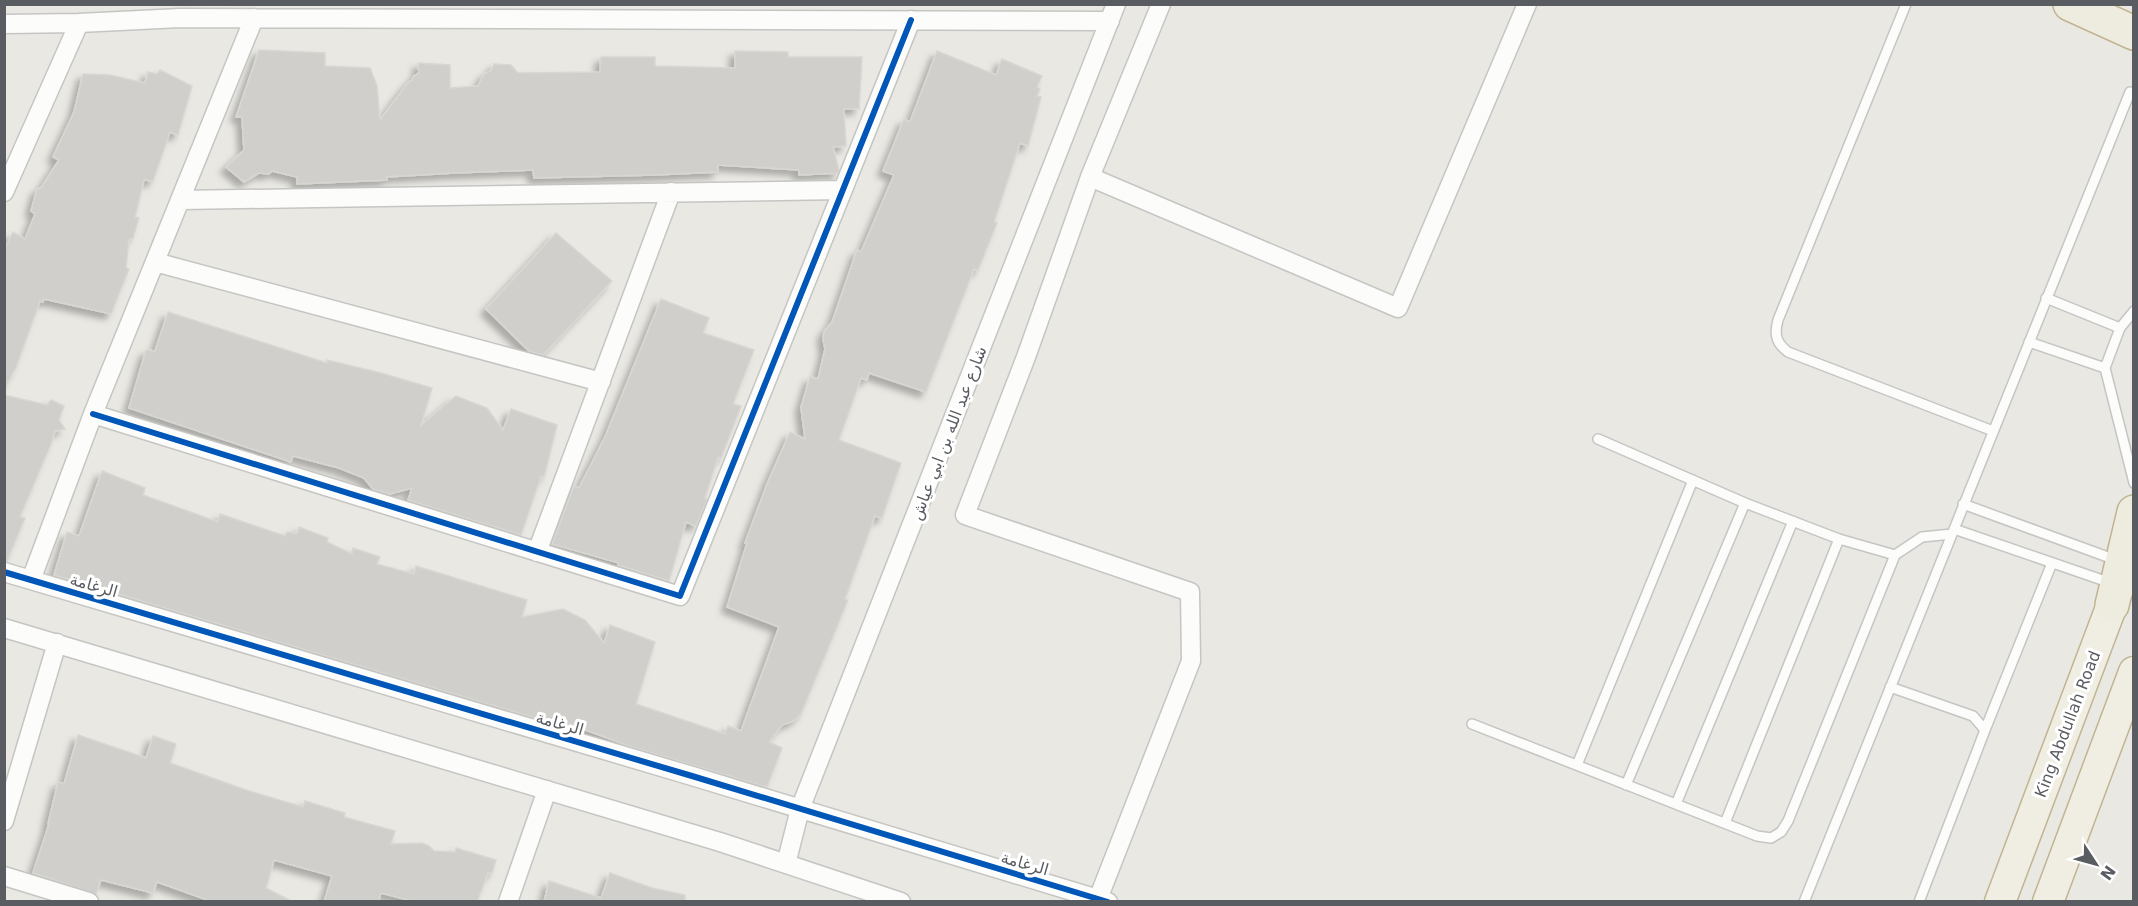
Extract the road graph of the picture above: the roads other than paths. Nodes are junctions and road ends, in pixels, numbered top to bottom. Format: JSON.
{"nodes":[{"id":1,"x":1161,"y":4,"type":"edge"},
{"id":2,"x":1527,"y":4,"type":"edge"},
{"id":3,"x":1906,"y":4,"type":"edge"},
{"id":4,"x":2070,"y":4,"type":"edge"},
{"id":5,"x":410,"y":11,"type":"edge"},
{"id":6,"x":1113,"y":13,"type":"edge"},
{"id":7,"x":254,"y":18,"type":"junction"},
{"id":8,"x":911,"y":20,"type":"junction"},
{"id":9,"x":79,"y":22,"type":"junction"},
{"id":10,"x":4,"y":24,"type":"edge"},
{"id":11,"x":2133,"y":33,"type":"edge"},
{"id":12,"x":2130,"y":92,"type":"dead end"},
{"id":13,"x":1090,"y":177,"type":"junction"},
{"id":14,"x":843,"y":190,"type":"junction"},
{"id":15,"x":4,"y":192,"type":"edge"},
{"id":16,"x":671,"y":192,"type":"junction"},
{"id":17,"x":180,"y":200,"type":"junction"},
{"id":18,"x":155,"y":262,"type":"junction"},
{"id":19,"x":2046,"y":298,"type":"junction"},
{"id":20,"x":2133,"y":311,"type":"edge"},
{"id":21,"x":2120,"y":328,"type":"junction"},
{"id":22,"x":2029,"y":342,"type":"junction"},
{"id":23,"x":2105,"y":368,"type":"junction"},
{"id":24,"x":601,"y":382,"type":"junction"},
{"id":25,"x":93,"y":414,"type":"junction"},
{"id":26,"x":1993,"y":431,"type":"junction"},
{"id":27,"x":1599,"y":439,"type":"dead end"},
{"id":28,"x":1692,"y":480,"type":"junction"},
{"id":29,"x":2133,"y":483,"type":"edge"},
{"id":30,"x":1745,"y":503,"type":"junction"},
{"id":31,"x":1963,"y":504,"type":"junction"},
{"id":32,"x":2133,"y":512,"type":"edge"},
{"id":33,"x":1793,"y":521,"type":"junction"},
{"id":34,"x":1953,"y":532,"type":"junction"},
{"id":35,"x":1839,"y":540,"type":"junction"},
{"id":36,"x":537,"y":552,"type":"junction"},
{"id":37,"x":1895,"y":555,"type":"junction"},
{"id":38,"x":2052,"y":563,"type":"junction"},
{"id":39,"x":4,"y":572,"type":"edge"},
{"id":40,"x":2121,"y":575,"type":"edge"},
{"id":41,"x":31,"y":580,"type":"junction"},
{"id":42,"x":4,"y":627,"type":"edge"},
{"id":43,"x":57,"y":643,"type":"junction"},
{"id":44,"x":2133,"y":672,"type":"edge"},
{"id":45,"x":1890,"y":687,"type":"junction"},
{"id":46,"x":1472,"y":724,"type":"dead end"},
{"id":47,"x":1985,"y":730,"type":"junction"},
{"id":48,"x":1576,"y":765,"type":"junction"},
{"id":49,"x":1626,"y":784,"type":"junction"},
{"id":50,"x":547,"y":790,"type":"junction"},
{"id":51,"x":1676,"y":804,"type":"junction"},
{"id":52,"x":800,"y":809,"type":"junction"},
{"id":53,"x":4,"y":821,"type":"edge"},
{"id":54,"x":1725,"y":823,"type":"junction"},
{"id":55,"x":786,"y":864,"type":"junction"},
{"id":56,"x":4,"y":876,"type":"edge"},
{"id":57,"x":1103,"y":900,"type":"edge"},
{"id":58,"x":89,"y":902,"type":"edge"},
{"id":59,"x":508,"y":902,"type":"edge"},
{"id":60,"x":901,"y":902,"type":"edge"},
{"id":61,"x":1804,"y":902,"type":"edge"},
{"id":62,"x":1919,"y":902,"type":"edge"},
{"id":63,"x":2000,"y":902,"type":"edge"},
{"id":64,"x":2048,"y":902,"type":"edge"}],
"edges":[{"from":1,"to":13,"type":"street"},
{"from":2,"to":13,"type":"street"},
{"from":3,"to":26,"type":"lane"},
{"from":4,"to":11,"type":"highway"},
{"from":5,"to":7,"type":"street"},
{"from":5,"to":8,"type":"street"},
{"from":6,"to":8,"type":"street"},
{"from":6,"to":52,"type":"street","name":"شارع عبد الله بن ابي عياش"},
{"from":7,"to":9,"type":"street"},
{"from":7,"to":17,"type":"street"},
{"from":8,"to":14,"type":"street"},
{"from":9,"to":10,"type":"street"},
{"from":9,"to":15,"type":"street"},
{"from":12,"to":19,"type":"lane"},
{"from":13,"to":57,"type":"street"},
{"from":14,"to":16,"type":"street"},
{"from":14,"to":36,"type":"street"},
{"from":16,"to":17,"type":"street"},
{"from":16,"to":24,"type":"street"},
{"from":17,"to":18,"type":"street"},
{"from":18,"to":24,"type":"street"},
{"from":18,"to":25,"type":"street"},
{"from":19,"to":21,"type":"lane"},
{"from":19,"to":22,"type":"lane"},
{"from":20,"to":21,"type":"lane"},
{"from":21,"to":23,"type":"lane"},
{"from":22,"to":23,"type":"lane"},
{"from":22,"to":26,"type":"lane"},
{"from":23,"to":29,"type":"lane"},
{"from":24,"to":36,"type":"street"},
{"from":25,"to":36,"type":"street"},
{"from":25,"to":41,"type":"street"},
{"from":26,"to":31,"type":"lane"},
{"from":27,"to":28,"type":"lane"},
{"from":28,"to":30,"type":"lane"},
{"from":28,"to":48,"type":"lane"},
{"from":30,"to":33,"type":"lane"},
{"from":30,"to":49,"type":"lane"},
{"from":31,"to":34,"type":"lane"},
{"from":31,"to":40,"type":"lane"},
{"from":32,"to":40,"type":"highway"},
{"from":33,"to":35,"type":"lane"},
{"from":33,"to":51,"type":"lane"},
{"from":34,"to":37,"type":"lane"},
{"from":34,"to":38,"type":"lane"},
{"from":34,"to":45,"type":"lane"},
{"from":35,"to":37,"type":"lane"},
{"from":35,"to":54,"type":"lane"},
{"from":37,"to":54,"type":"lane"},
{"from":38,"to":40,"type":"lane"},
{"from":38,"to":47,"type":"lane"},
{"from":39,"to":41,"type":"street","name":"الرغامة"},
{"from":40,"to":63,"type":"highway","name":"King Abdullah Road"},
{"from":41,"to":52,"type":"street","name":"الرغامة"},
{"from":42,"to":43,"type":"street"},
{"from":43,"to":50,"type":"street"},
{"from":43,"to":53,"type":"street"},
{"from":44,"to":64,"type":"highway"},
{"from":45,"to":47,"type":"lane"},
{"from":45,"to":61,"type":"lane"},
{"from":46,"to":48,"type":"lane"},
{"from":47,"to":62,"type":"lane"},
{"from":48,"to":49,"type":"lane"},
{"from":49,"to":51,"type":"lane"},
{"from":50,"to":55,"type":"street"},
{"from":50,"to":59,"type":"street"},
{"from":51,"to":54,"type":"lane"},
{"from":52,"to":55,"type":"street","name":"شارع عبد الله بن ابي عياش"},
{"from":52,"to":57,"type":"street","name":"الرغامة"},
{"from":55,"to":60,"type":"street"},
{"from":56,"to":58,"type":"street"}]}
